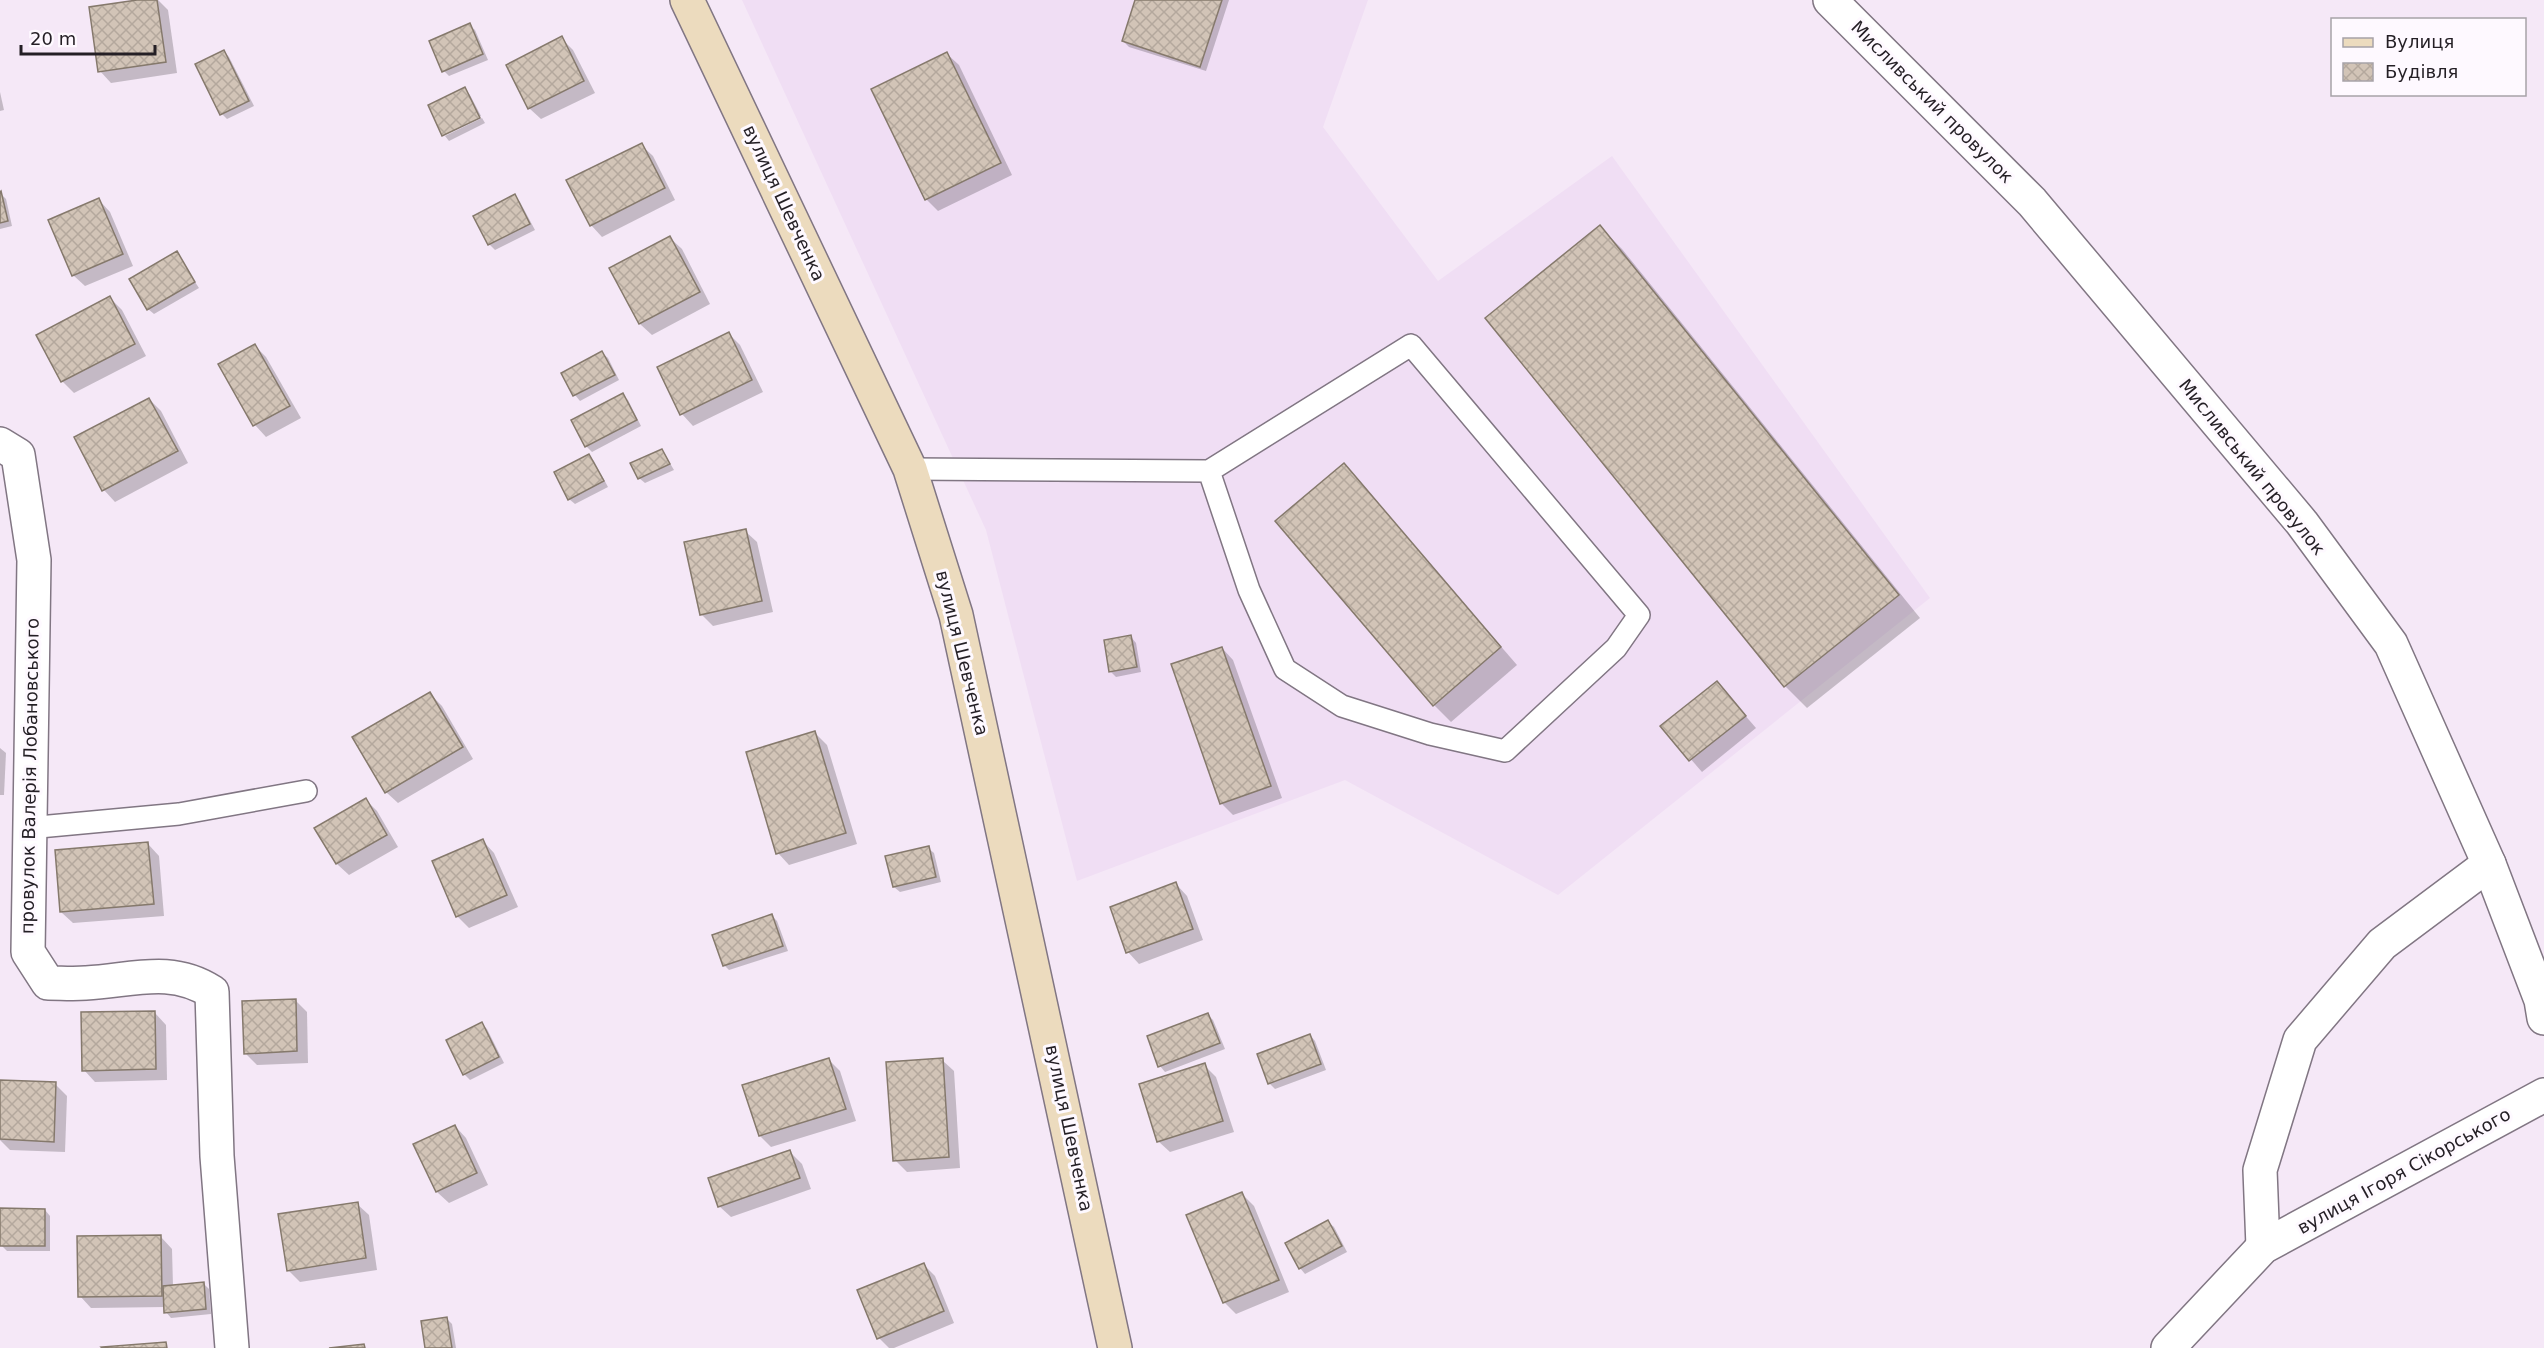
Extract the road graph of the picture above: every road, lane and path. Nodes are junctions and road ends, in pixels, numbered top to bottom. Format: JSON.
{"nodes":[{"id":1,"x":687,"y":0,"type":"edge"},
{"id":2,"x":1830,"y":0,"type":"edge"},
{"id":3,"x":0,"y":444,"type":"edge"},
{"id":4,"x":910,"y":469,"type":"junction"},
{"id":5,"x":1209,"y":471,"type":"junction"},
{"id":6,"x":306,"y":791,"type":"dead end"},
{"id":7,"x":28,"y":828,"type":"junction"},
{"id":8,"x":2489,"y":864,"type":"junction"},
{"id":9,"x":2544,"y":1018,"type":"edge"},
{"id":10,"x":2544,"y":1095,"type":"edge"},
{"id":11,"x":2263,"y":1247,"type":"junction"},
{"id":12,"x":232,"y":1348,"type":"edge"},
{"id":13,"x":1115,"y":1348,"type":"edge"},
{"id":14,"x":2168,"y":1348,"type":"edge"}],
"edges":[{"from":1,"to":4,"type":"street","name":"вулиця Шевченка"},
{"from":2,"to":8,"type":"street","name":"Мисливський провулок"},
{"from":3,"to":7,"type":"street","name":"провулок Валерія Лобановського"},
{"from":4,"to":5,"type":"lane"},
{"from":4,"to":13,"type":"street","name":"вулиця Шевченка"},
{"from":5,"to":5,"type":"lane"},
{"from":6,"to":7,"type":"lane"},
{"from":7,"to":12,"type":"street","name":"провулок Валерія Лобановського"},
{"from":8,"to":9,"type":"street","name":"Мисливський провулок"},
{"from":8,"to":11,"type":"street"},
{"from":10,"to":11,"type":"street","name":"вулиця Ігоря Сікорського"},
{"from":11,"to":14,"type":"street","name":"вулиця Ігоря Сікорського"}]}
